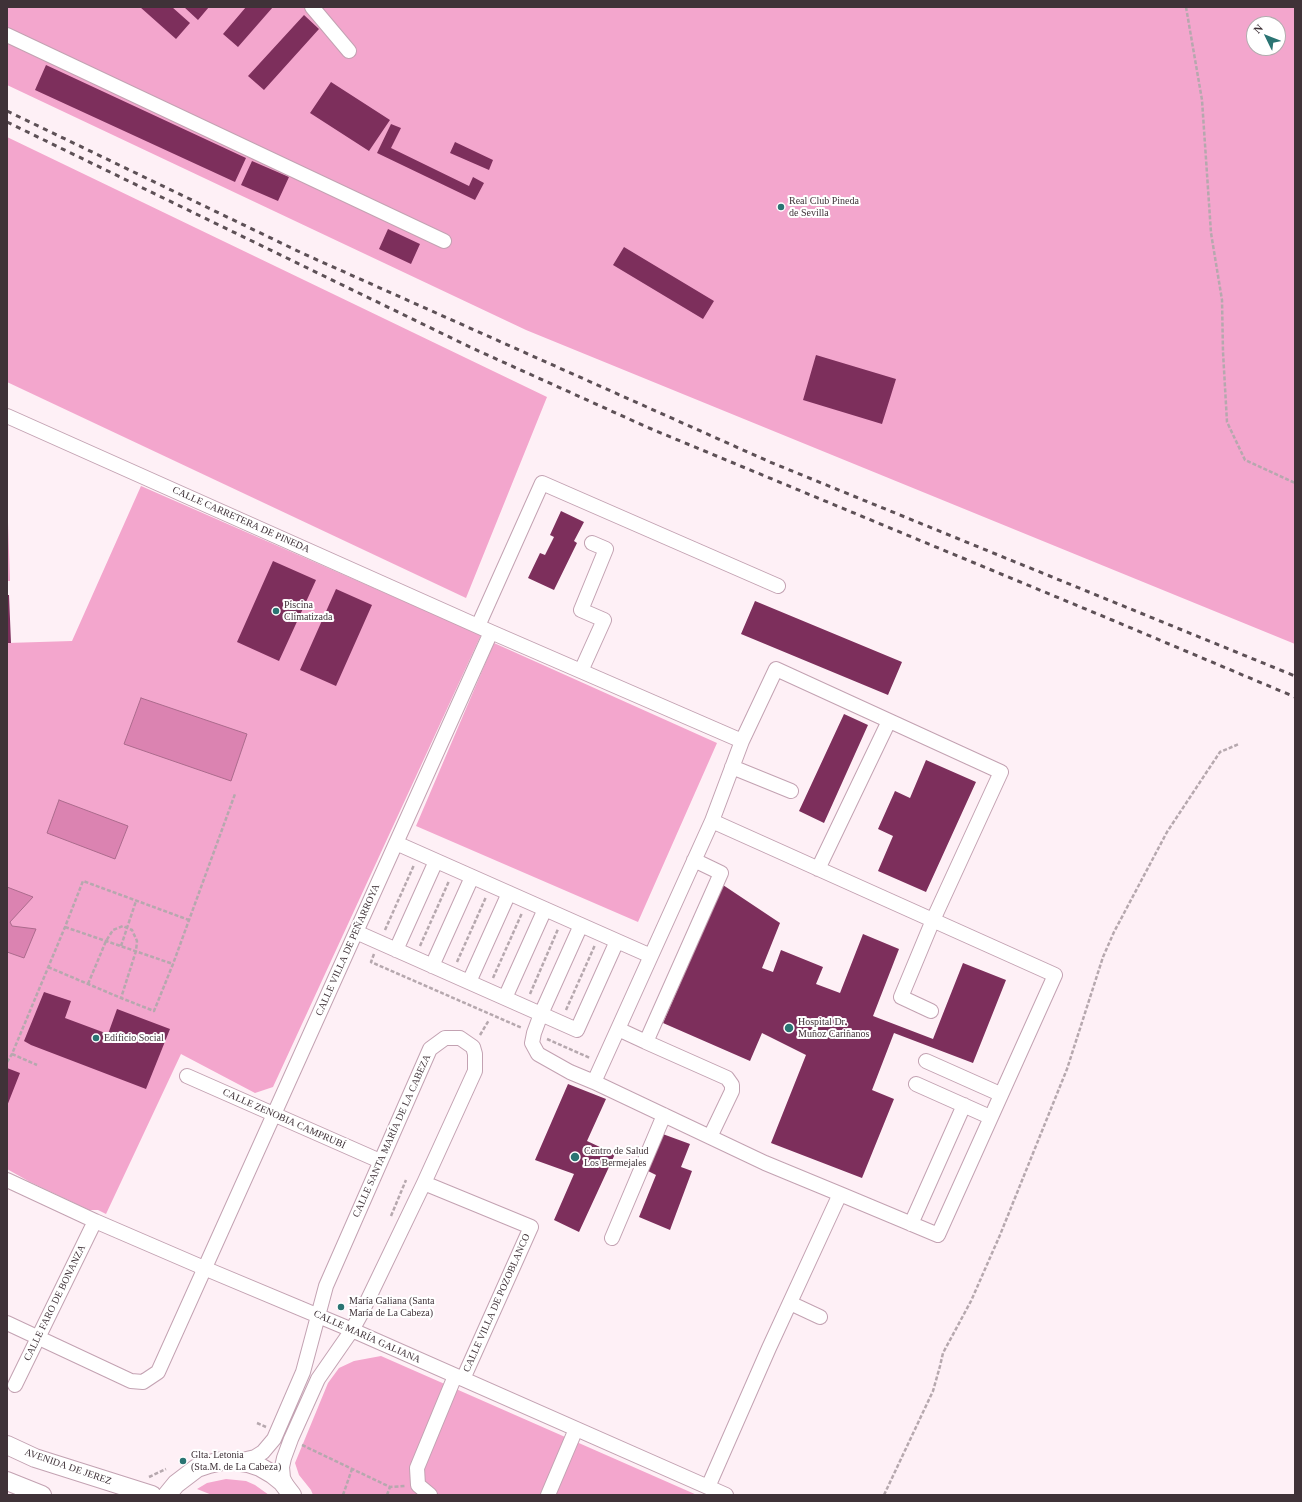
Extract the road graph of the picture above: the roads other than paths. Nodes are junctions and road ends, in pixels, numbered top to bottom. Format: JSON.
{"nodes":[{"id":1,"x":312,"y":7,"type":"edge"},
{"id":2,"x":7,"y":34,"type":"edge"},
{"id":3,"x":349,"y":51,"type":"dead end"},
{"id":4,"x":444,"y":241,"type":"dead end"},
{"id":5,"x":7,"y":416,"type":"edge"},
{"id":6,"x":592,"y":543,"type":"dead end"},
{"id":7,"x":778,"y":586,"type":"dead end"},
{"id":8,"x":476,"y":625,"type":"junction"},
{"id":9,"x":491,"y":632,"type":"junction"},
{"id":10,"x":581,"y":671,"type":"junction"},
{"id":11,"x":889,"y":721,"type":"junction"},
{"id":12,"x":742,"y":741,"type":"junction"},
{"id":13,"x":732,"y":766,"type":"junction"},
{"id":14,"x":791,"y":791,"type":"dead end"},
{"id":15,"x":712,"y":821,"type":"junction"},
{"id":16,"x":396,"y":843,"type":"junction"},
{"id":17,"x":694,"y":860,"type":"junction"},
{"id":18,"x":436,"y":861,"type":"junction"},
{"id":19,"x":818,"y":869,"type":"junction"},
{"id":20,"x":472,"y":877,"type":"junction"},
{"id":21,"x":508,"y":893,"type":"junction"},
{"id":22,"x":545,"y":909,"type":"junction"},
{"id":23,"x":933,"y":920,"type":"junction"},
{"id":24,"x":581,"y":925,"type":"junction"},
{"id":25,"x":356,"y":932,"type":"junction"},
{"id":26,"x":617,"y":941,"type":"junction"},
{"id":27,"x":396,"y":950,"type":"junction"},
{"id":28,"x":651,"y":956,"type":"junction"},
{"id":29,"x":432,"y":966,"type":"junction"},
{"id":30,"x":469,"y":982,"type":"junction"},
{"id":31,"x":505,"y":998,"type":"junction"},
{"id":32,"x":931,"y":1011,"type":"dead end"},
{"id":33,"x":541,"y":1014,"type":"junction"},
{"id":34,"x":618,"y":1030,"type":"junction"},
{"id":35,"x":646,"y":1042,"type":"junction"},
{"id":36,"x":926,"y":1061,"type":"dead end"},
{"id":37,"x":187,"y":1076,"type":"dead end"},
{"id":38,"x":594,"y":1082,"type":"junction"},
{"id":39,"x":916,"y":1084,"type":"dead end"},
{"id":40,"x":1000,"y":1094,"type":"junction"},
{"id":41,"x":964,"y":1105,"type":"junction"},
{"id":42,"x":274,"y":1114,"type":"junction"},
{"id":43,"x":664,"y":1115,"type":"junction"},
{"id":44,"x":990,"y":1116,"type":"junction"},
{"id":45,"x":710,"y":1137,"type":"junction"},
{"id":46,"x":380,"y":1160,"type":"junction"},
{"id":47,"x":7,"y":1180,"type":"edge"},
{"id":48,"x":424,"y":1183,"type":"junction"},
{"id":49,"x":840,"y":1194,"type":"junction"},
{"id":50,"x":95,"y":1221,"type":"junction"},
{"id":51,"x":911,"y":1224,"type":"junction"},
{"id":52,"x":612,"y":1238,"type":"dead end"},
{"id":53,"x":204,"y":1268,"type":"junction"},
{"id":54,"x":790,"y":1303,"type":"junction"},
{"id":55,"x":317,"y":1315,"type":"junction"},
{"id":56,"x":820,"y":1317,"type":"dead end"},
{"id":57,"x":7,"y":1323,"type":"edge"},
{"id":58,"x":352,"y":1330,"type":"junction"},
{"id":59,"x":38,"y":1337,"type":"junction"},
{"id":60,"x":459,"y":1377,"type":"junction"},
{"id":61,"x":15,"y":1385,"type":"dead end"},
{"id":62,"x":576,"y":1429,"type":"junction"},
{"id":63,"x":7,"y":1445,"type":"edge"},
{"id":64,"x":235,"y":1461,"type":"junction"},
{"id":65,"x":7,"y":1481,"type":"edge"},
{"id":66,"x":710,"y":1490,"type":"edge"},
{"id":67,"x":291,"y":1493,"type":"edge"},
{"id":68,"x":42,"y":1495,"type":"edge"},
{"id":69,"x":152,"y":1495,"type":"edge"},
{"id":70,"x":168,"y":1495,"type":"edge"},
{"id":71,"x":430,"y":1495,"type":"edge"},
{"id":72,"x":548,"y":1495,"type":"edge"},
{"id":73,"x":726,"y":1495,"type":"edge"}],
"edges":[{"from":1,"to":3,"type":"street"},
{"from":2,"to":4,"type":"street"},
{"from":5,"to":8,"type":"street","name":"CALLE CARRETERA DE PINEDA"},
{"from":6,"to":10,"type":"street"},
{"from":7,"to":8,"type":"street"},
{"from":8,"to":9,"type":"street","name":"CALLE CARRETERA DE PINEDA"},
{"from":9,"to":10,"type":"street","name":"CALLE CARRETERA DE PINEDA"},
{"from":9,"to":16,"type":"street","name":"CALLE VILLA DE PEÑARROYA"},
{"from":10,"to":12,"type":"street","name":"CALLE CARRETERA DE PINEDA"},
{"from":11,"to":12,"type":"street"},
{"from":11,"to":19,"type":"street"},
{"from":11,"to":23,"type":"street"},
{"from":12,"to":13,"type":"street"},
{"from":13,"to":14,"type":"street"},
{"from":13,"to":15,"type":"street"},
{"from":15,"to":17,"type":"street"},
{"from":15,"to":19,"type":"street"},
{"from":16,"to":18,"type":"street"},
{"from":16,"to":25,"type":"street","name":"CALLE VILLA DE PEÑARROYA"},
{"from":17,"to":28,"type":"street"},
{"from":17,"to":35,"type":"street"},
{"from":18,"to":20,"type":"street"},
{"from":18,"to":27,"type":"street"},
{"from":19,"to":23,"type":"street"},
{"from":20,"to":21,"type":"street"},
{"from":20,"to":29,"type":"street"},
{"from":21,"to":22,"type":"street"},
{"from":21,"to":30,"type":"street"},
{"from":22,"to":24,"type":"street"},
{"from":22,"to":31,"type":"street"},
{"from":23,"to":32,"type":"street"},
{"from":23,"to":40,"type":"street"},
{"from":24,"to":26,"type":"street"},
{"from":24,"to":33,"type":"street"},
{"from":25,"to":27,"type":"street"},
{"from":25,"to":42,"type":"street","name":"CALLE VILLA DE PEÑARROYA"},
{"from":26,"to":28,"type":"street"},
{"from":26,"to":33,"type":"street"},
{"from":27,"to":29,"type":"street"},
{"from":28,"to":34,"type":"street"},
{"from":29,"to":30,"type":"street"},
{"from":30,"to":31,"type":"street"},
{"from":31,"to":33,"type":"street"},
{"from":33,"to":38,"type":"street"},
{"from":34,"to":35,"type":"street"},
{"from":34,"to":38,"type":"street"},
{"from":35,"to":45,"type":"street"},
{"from":36,"to":40,"type":"street"},
{"from":37,"to":42,"type":"street","name":"CALLE ZENOBIA CAMPRUBÍ"},
{"from":38,"to":43,"type":"street"},
{"from":39,"to":41,"type":"street"},
{"from":40,"to":44,"type":"street"},
{"from":41,"to":44,"type":"street"},
{"from":41,"to":51,"type":"street"},
{"from":42,"to":46,"type":"street","name":"CALLE ZENOBIA CAMPRUBÍ"},
{"from":42,"to":53,"type":"street","name":"CALLE VILLA DE PEÑARROYA"},
{"from":43,"to":45,"type":"street"},
{"from":43,"to":52,"type":"street"},
{"from":44,"to":51,"type":"street"},
{"from":45,"to":49,"type":"street"},
{"from":46,"to":48,"type":"street","name":"CALLE SANTA MARÍA DE LA CABEZA"},
{"from":46,"to":55,"type":"street","name":"CALLE SANTA MARÍA DE LA CABEZA"},
{"from":47,"to":50,"type":"street","name":"CALLE MARÍA GALIANA"},
{"from":48,"to":58,"type":"street","name":"CALLE SANTA MARÍA DE LA CABEZA"},
{"from":48,"to":60,"type":"street","name":"CALLE VILLA DE POZOBLANCO"},
{"from":49,"to":51,"type":"street"},
{"from":49,"to":54,"type":"street"},
{"from":50,"to":53,"type":"street","name":"CALLE MARÍA GALIANA"},
{"from":50,"to":59,"type":"street","name":"CALLE FARO DE BONANZA"},
{"from":53,"to":55,"type":"street","name":"CALLE MARÍA GALIANA"},
{"from":53,"to":59,"type":"street","name":"CALLE VILLA DE PEÑARROYA"},
{"from":54,"to":56,"type":"street"},
{"from":54,"to":66,"type":"street"},
{"from":55,"to":58,"type":"street","name":"CALLE MARÍA GALIANA"},
{"from":55,"to":64,"type":"street","name":"CALLE SANTA MARÍA DE LA CABEZA"},
{"from":57,"to":59,"type":"street"},
{"from":58,"to":60,"type":"street","name":"CALLE MARÍA GALIANA"},
{"from":58,"to":67,"type":"street","name":"CALLE SANTA MARÍA DE LA CABEZA"},
{"from":59,"to":61,"type":"street","name":"CALLE FARO DE BONANZA"},
{"from":60,"to":62,"type":"street","name":"CALLE MARÍA GALIANA"},
{"from":60,"to":71,"type":"street","name":"CALLE VILLA DE POZOBLANCO"},
{"from":62,"to":66,"type":"street","name":"CALLE MARÍA GALIANA"},
{"from":62,"to":72,"type":"street"},
{"from":63,"to":69,"type":"main road","name":"AVENIDA DE JEREZ"},
{"from":64,"to":67,"type":"main road"},
{"from":64,"to":70,"type":"main road"},
{"from":65,"to":68,"type":"main road"},
{"from":66,"to":73,"type":"street","name":"CALLE MARÍA GALIANA"}]}
